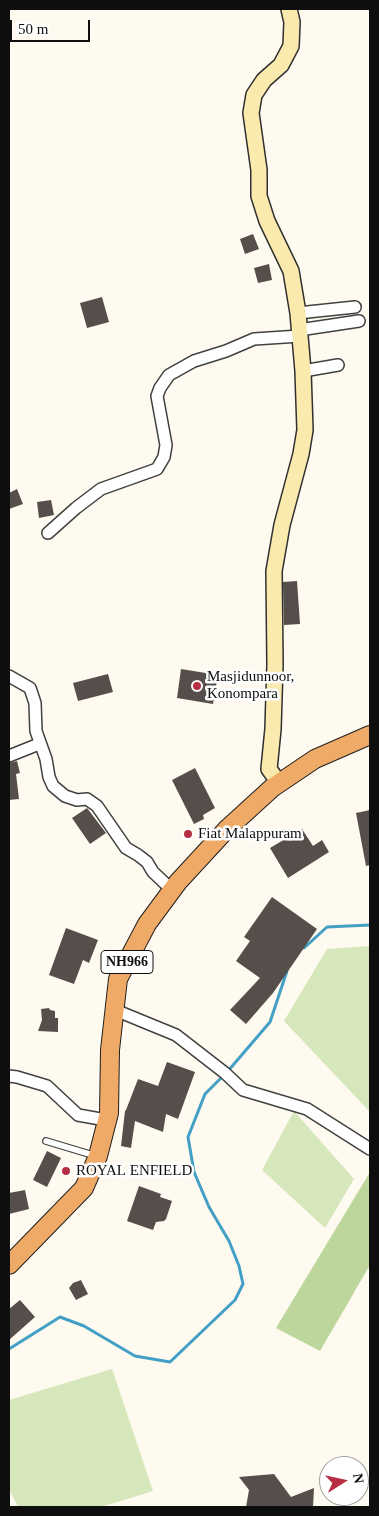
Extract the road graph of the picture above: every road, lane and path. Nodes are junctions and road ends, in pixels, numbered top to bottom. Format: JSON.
{"nodes":[{"id":1,"x":289,"y":9,"type":"edge"},
{"id":2,"x":354,"y":306,"type":"dead end"},
{"id":3,"x":298,"y":313,"type":"junction"},
{"id":4,"x":359,"y":321,"type":"dead end"},
{"id":5,"x":300,"y":333,"type":"junction"},
{"id":6,"x":338,"y":365,"type":"dead end"},
{"id":7,"x":303,"y":371,"type":"junction"},
{"id":8,"x":48,"y":533,"type":"dead end"},
{"id":9,"x":9,"y":676,"type":"edge"},
{"id":10,"x":370,"y":735,"type":"edge"},
{"id":11,"x":39,"y":744,"type":"junction"},
{"id":12,"x":9,"y":756,"type":"edge"},
{"id":13,"x":272,"y":781,"type":"junction"},
{"id":14,"x":172,"y":890,"type":"junction"},
{"id":15,"x":115,"y":1010,"type":"junction"},
{"id":16,"x":9,"y":1076,"type":"edge"},
{"id":17,"x":106,"y":1120,"type":"junction"},
{"id":18,"x":46,"y":1141,"type":"dead end"},
{"id":19,"x":370,"y":1149,"type":"edge"},
{"id":20,"x":98,"y":1156,"type":"junction"},
{"id":21,"x":9,"y":1265,"type":"edge"}],
"edges":[{"from":1,"to":3,"type":"main road"},
{"from":2,"to":3,"type":"street"},
{"from":3,"to":5,"type":"main road"},
{"from":4,"to":5,"type":"street"},
{"from":5,"to":7,"type":"main road"},
{"from":5,"to":8,"type":"street"},
{"from":6,"to":7,"type":"street"},
{"from":7,"to":13,"type":"main road"},
{"from":9,"to":11,"type":"street"},
{"from":10,"to":13,"type":"highway","number":"NH966"},
{"from":11,"to":12,"type":"street"},
{"from":11,"to":14,"type":"street"},
{"from":13,"to":14,"type":"highway","number":"NH966"},
{"from":14,"to":15,"type":"highway","number":"NH966"},
{"from":15,"to":17,"type":"highway","number":"NH966"},
{"from":15,"to":19,"type":"street"},
{"from":16,"to":17,"type":"street"},
{"from":17,"to":20,"type":"highway","number":"NH966"},
{"from":18,"to":20,"type":"lane"},
{"from":20,"to":21,"type":"highway","number":"NH966"}]}
